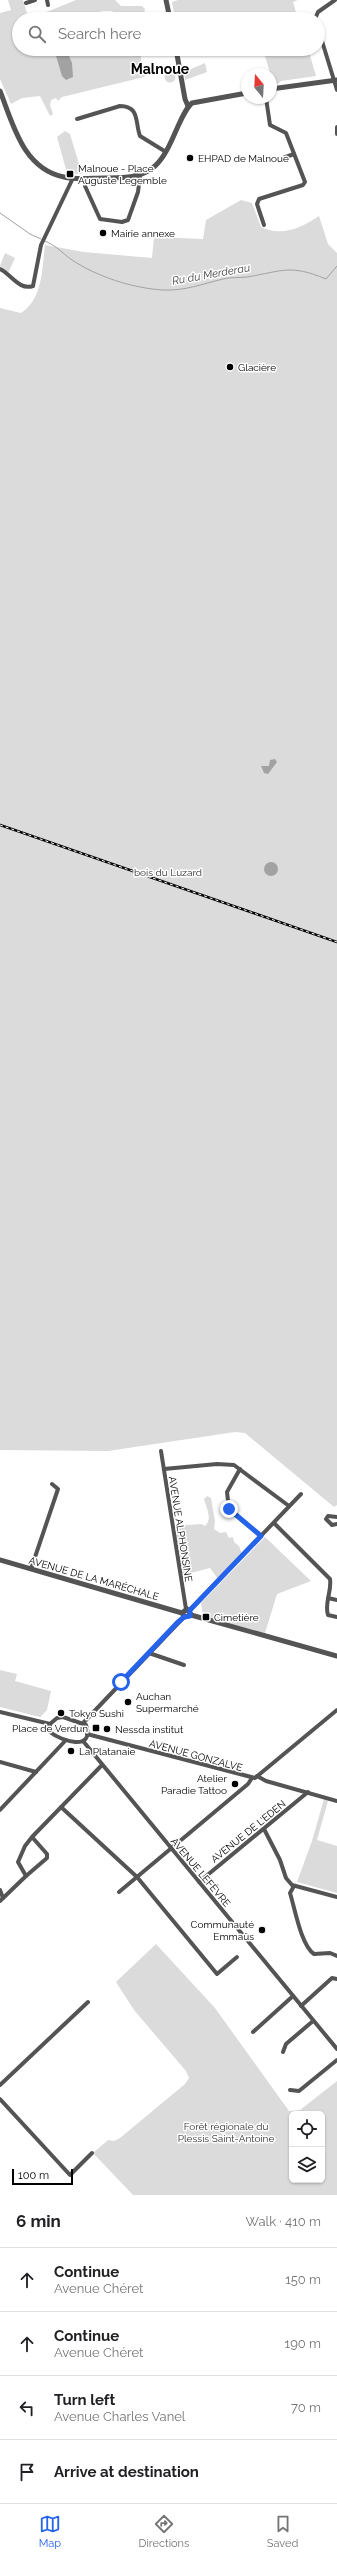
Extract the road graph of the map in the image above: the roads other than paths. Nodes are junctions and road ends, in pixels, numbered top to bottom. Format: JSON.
{"nodes":[{"id":1,"x":35,"y":0,"type":"edge"},
{"id":2,"x":166,"y":0,"type":"edge"},
{"id":3,"x":335,"y":0,"type":"edge"},
{"id":4,"x":26,"y":3,"type":"dead end"},
{"id":5,"x":169,"y":12,"type":"edge"},
{"id":6,"x":318,"y":12,"type":"edge"},
{"id":7,"x":325,"y":48,"type":"edge"},
{"id":8,"x":177,"y":56,"type":"edge"},
{"id":9,"x":336,"y":80,"type":"edge"},
{"id":10,"x":277,"y":88,"type":"edge"},
{"id":11,"x":337,"y":90,"type":"edge"},
{"id":12,"x":0,"y":91,"type":"edge"},
{"id":13,"x":241,"y":94,"type":"edge"},
{"id":14,"x":267,"y":104,"type":"edge"},
{"id":15,"x":188,"y":106,"type":"junction"},
{"id":16,"x":77,"y":120,"type":"dead end"},
{"id":17,"x":337,"y":127,"type":"edge"},
{"id":18,"x":337,"y":134,"type":"edge"},
{"id":19,"x":166,"y":152,"type":"junction"},
{"id":20,"x":294,"y":154,"type":"junction"},
{"id":21,"x":283,"y":158,"type":"dead end"},
{"id":22,"x":140,"y":175,"type":"junction"},
{"id":23,"x":74,"y":178,"type":"junction"},
{"id":24,"x":85,"y":178,"type":"junction"},
{"id":25,"x":264,"y":225,"type":"dead end"},
{"id":26,"x":0,"y":269,"type":"edge"},
{"id":27,"x":161,"y":1451,"type":"dead end"},
{"id":28,"x":164,"y":1469,"type":"junction"},
{"id":29,"x":240,"y":1469,"type":"junction"},
{"id":30,"x":52,"y":1484,"type":"dead end"},
{"id":31,"x":301,"y":1494,"type":"dead end"},
{"id":32,"x":289,"y":1506,"type":"junction"},
{"id":33,"x":337,"y":1517,"type":"edge"},
{"id":34,"x":274,"y":1523,"type":"junction"},
{"id":35,"x":337,"y":1524,"type":"edge"},
{"id":36,"x":261,"y":1536,"type":"junction"},
{"id":37,"x":0,"y":1560,"type":"edge"},
{"id":38,"x":31,"y":1569,"type":"junction"},
{"id":39,"x":328,"y":1598,"type":"junction"},
{"id":40,"x":337,"y":1600,"type":"edge"},
{"id":41,"x":187,"y":1613,"type":"junction"},
{"id":42,"x":337,"y":1617,"type":"edge"},
{"id":43,"x":149,"y":1653,"type":"junction"},
{"id":44,"x":337,"y":1656,"type":"edge"},
{"id":45,"x":184,"y":1665,"type":"dead end"},
{"id":46,"x":337,"y":1710,"type":"edge"},
{"id":47,"x":0,"y":1712,"type":"edge"},
{"id":48,"x":84,"y":1722,"type":"junction"},
{"id":49,"x":50,"y":1724,"type":"junction"},
{"id":50,"x":87,"y":1734,"type":"junction"},
{"id":51,"x":66,"y":1740,"type":"junction"},
{"id":52,"x":83,"y":1741,"type":"junction"},
{"id":53,"x":0,"y":1762,"type":"edge"},
{"id":54,"x":102,"y":1765,"type":"junction"},
{"id":55,"x":36,"y":1772,"type":"junction"},
{"id":56,"x":255,"y":1777,"type":"junction"},
{"id":57,"x":308,"y":1792,"type":"junction"},
{"id":58,"x":337,"y":1801,"type":"edge"},
{"id":59,"x":61,"y":1807,"type":"junction"},
{"id":60,"x":0,"y":1810,"type":"edge"},
{"id":61,"x":264,"y":1829,"type":"junction"},
{"id":62,"x":32,"y":1837,"type":"junction"},
{"id":63,"x":171,"y":1849,"type":"junction"},
{"id":64,"x":26,"y":1876,"type":"junction"},
{"id":65,"x":137,"y":1877,"type":"junction"},
{"id":66,"x":199,"y":1882,"type":"junction"},
{"id":67,"x":294,"y":1886,"type":"junction"},
{"id":68,"x":0,"y":1890,"type":"edge"},
{"id":69,"x":119,"y":1892,"type":"dead end"},
{"id":70,"x":337,"y":1897,"type":"edge"},
{"id":71,"x":1,"y":1899,"type":"edge"},
{"id":72,"x":337,"y":1956,"type":"edge"},
{"id":73,"x":238,"y":1957,"type":"dead end"},
{"id":74,"x":337,"y":1979,"type":"edge"},
{"id":75,"x":293,"y":1996,"type":"junction"},
{"id":76,"x":88,"y":2002,"type":"dead end"},
{"id":77,"x":301,"y":2006,"type":"junction"},
{"id":78,"x":313,"y":2021,"type":"junction"},
{"id":79,"x":253,"y":2032,"type":"dead end"},
{"id":80,"x":337,"y":2050,"type":"edge"},
{"id":81,"x":283,"y":2052,"type":"dead end"},
{"id":82,"x":337,"y":2060,"type":"edge"},
{"id":83,"x":0,"y":2085,"type":"edge"},
{"id":84,"x":290,"y":2090,"type":"dead end"},
{"id":85,"x":0,"y":2099,"type":"edge"},
{"id":86,"x":92,"y":2153,"type":"dead end"}],
"edges":[{"from":1,"to":4,"type":"street"},
{"from":2,"to":5,"type":"street"},
{"from":3,"to":6,"type":"street"},
{"from":7,"to":9,"type":"street"},
{"from":8,"to":15,"type":"street"},
{"from":9,"to":10,"type":"street"},
{"from":9,"to":11,"type":"street"},
{"from":12,"to":23,"type":"street"},
{"from":13,"to":15,"type":"street"},
{"from":14,"to":20,"type":"street"},
{"from":15,"to":19,"type":"street"},
{"from":16,"to":19,"type":"street"},
{"from":17,"to":18,"type":"street"},
{"from":19,"to":22,"type":"street"},
{"from":20,"to":21,"type":"street"},
{"from":20,"to":25,"type":"street"},
{"from":22,"to":24,"type":"street"},
{"from":22,"to":24,"type":"street"},
{"from":23,"to":24,"type":"street"},
{"from":23,"to":26,"type":"street"},
{"from":27,"to":28,"type":"street","name":"AVENUE ALPHONSINE"},
{"from":28,"to":29,"type":"street"},
{"from":28,"to":41,"type":"street","name":"AVENUE ALPHONSINE"},
{"from":29,"to":32,"type":"street"},
{"from":29,"to":36,"type":"street"},
{"from":30,"to":38,"type":"street"},
{"from":31,"to":32,"type":"street"},
{"from":32,"to":34,"type":"street"},
{"from":33,"to":35,"type":"street"},
{"from":34,"to":36,"type":"street"},
{"from":34,"to":39,"type":"street"},
{"from":36,"to":41,"type":"street"},
{"from":37,"to":38,"type":"street","name":"AVENUE DE LA MARÉCHALE"},
{"from":38,"to":41,"type":"street","name":"AVENUE DE LA MARÉCHALE"},
{"from":39,"to":40,"type":"street"},
{"from":39,"to":42,"type":"street"},
{"from":41,"to":43,"type":"street"},
{"from":41,"to":44,"type":"street","name":"AVENUE DE LA MARÉCHALE"},
{"from":43,"to":45,"type":"street"},
{"from":43,"to":48,"type":"street"},
{"from":46,"to":56,"type":"street"},
{"from":47,"to":49,"type":"street"},
{"from":48,"to":49,"type":"street"},
{"from":48,"to":50,"type":"street"},
{"from":49,"to":51,"type":"street"},
{"from":50,"to":52,"type":"street"},
{"from":50,"to":56,"type":"street","name":"AVENUE GONZALVE"},
{"from":51,"to":52,"type":"street"},
{"from":51,"to":55,"type":"street"},
{"from":52,"to":54,"type":"street","name":"AVENUE LEFÈVRE"},
{"from":53,"to":55,"type":"street"},
{"from":54,"to":59,"type":"street"},
{"from":54,"to":63,"type":"street","name":"AVENUE LEFÈVRE"},
{"from":55,"to":60,"type":"street"},
{"from":56,"to":57,"type":"street","name":"AVENUE GONZALVE"},
{"from":56,"to":63,"type":"street"},
{"from":57,"to":58,"type":"street","name":"AVENUE GONZALVE"},
{"from":57,"to":61,"type":"street","name":"AVENUE DE L'EDEN"},
{"from":59,"to":62,"type":"street"},
{"from":59,"to":65,"type":"street"},
{"from":61,"to":66,"type":"street","name":"AVENUE DE L'EDEN"},
{"from":61,"to":67,"type":"street"},
{"from":62,"to":64,"type":"street"},
{"from":62,"to":64,"type":"street"},
{"from":63,"to":65,"type":"street"},
{"from":63,"to":66,"type":"street","name":"AVENUE LEFÈVRE"},
{"from":64,"to":71,"type":"street"},
{"from":65,"to":69,"type":"street"},
{"from":65,"to":73,"type":"street"},
{"from":66,"to":75,"type":"street","name":"AVENUE LEFÈVRE"},
{"from":67,"to":70,"type":"street"},
{"from":67,"to":72,"type":"street"},
{"from":68,"to":71,"type":"street"},
{"from":74,"to":77,"type":"street"},
{"from":75,"to":77,"type":"street","name":"AVENUE LEFÈVRE"},
{"from":75,"to":79,"type":"street"},
{"from":76,"to":83,"type":"street"},
{"from":77,"to":78,"type":"street","name":"AVENUE LEFÈVRE"},
{"from":78,"to":80,"type":"street","name":"AVENUE LEFÈVRE"},
{"from":78,"to":81,"type":"street"},
{"from":82,"to":84,"type":"street"},
{"from":85,"to":86,"type":"street"}]}
